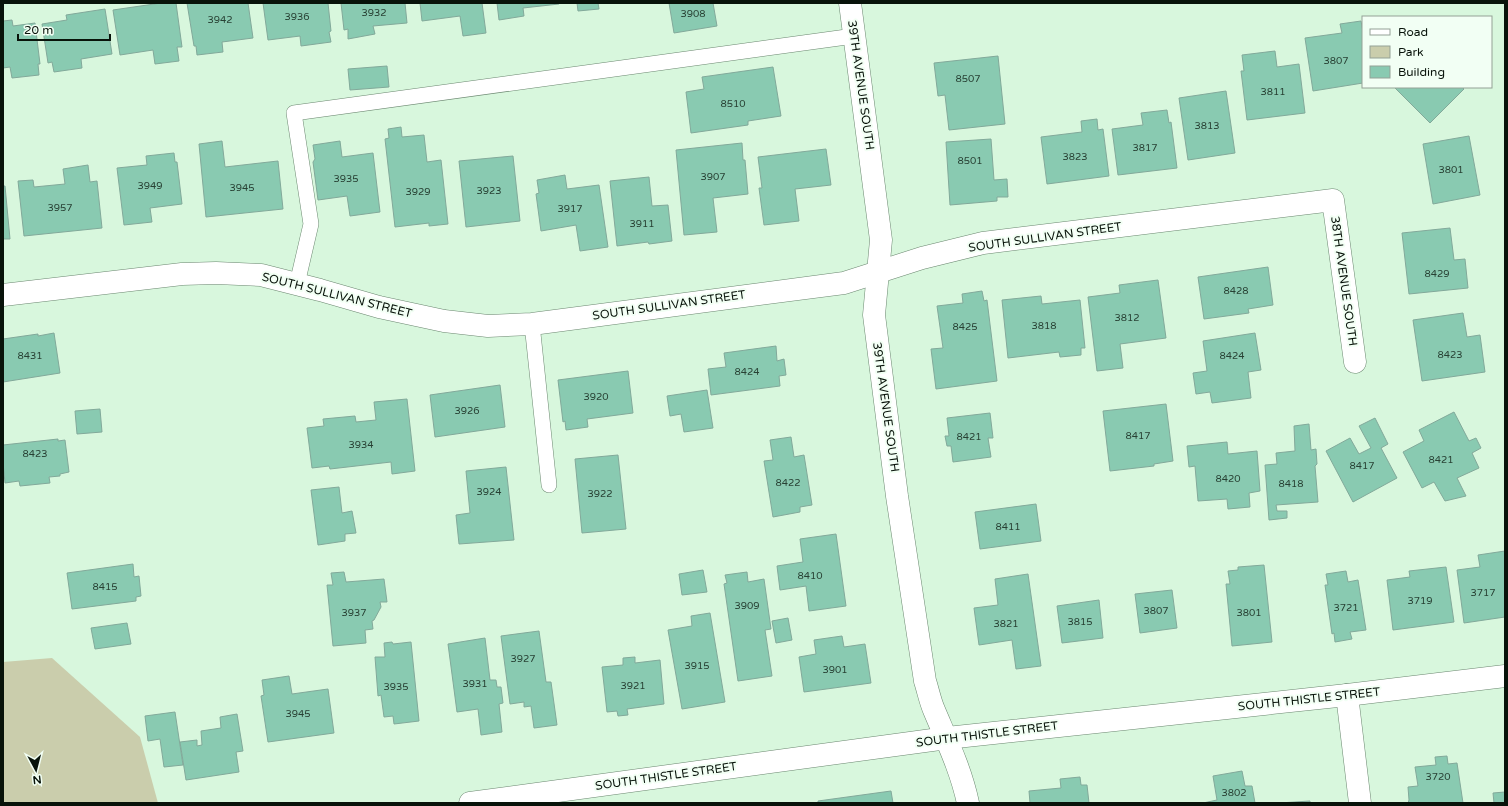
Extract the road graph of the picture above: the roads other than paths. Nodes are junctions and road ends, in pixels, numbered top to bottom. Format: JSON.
{"nodes":[{"id":1,"x":850,"y":3,"type":"edge"},
{"id":2,"x":854,"y":36,"type":"junction"},
{"id":3,"x":1333,"y":200,"type":"joint"},
{"id":4,"x":878,"y":272,"type":"junction"},
{"id":5,"x":297,"y":284,"type":"junction"},
{"id":6,"x":3,"y":295,"type":"edge"},
{"id":7,"x":532,"y":324,"type":"junction"},
{"id":8,"x":1355,"y":362,"type":"dead end"},
{"id":9,"x":549,"y":485,"type":"dead end"},
{"id":10,"x":1505,"y":676,"type":"edge"},
{"id":11,"x":1347,"y":695,"type":"junction"},
{"id":12,"x":947,"y":738,"type":"junction"},
{"id":13,"x":475,"y":803,"type":"edge"},
{"id":14,"x":968,"y":803,"type":"edge"},
{"id":15,"x":1360,"y":803,"type":"edge"}],
"edges":[{"from":1,"to":2,"type":"street","name":"39TH AVENUE SOUTH"},
{"from":2,"to":4,"type":"street","name":"39TH AVENUE SOUTH"},
{"from":2,"to":5,"type":"lane"},
{"from":3,"to":4,"type":"street","name":"SOUTH SULLIVAN STREET"},
{"from":3,"to":8,"type":"street","name":"38TH AVENUE SOUTH"},
{"from":4,"to":7,"type":"street","name":"SOUTH SULLIVAN STREET"},
{"from":4,"to":12,"type":"street","name":"39TH AVENUE SOUTH"},
{"from":5,"to":6,"type":"street","name":"SOUTH SULLIVAN STREET"},
{"from":5,"to":7,"type":"street","name":"SOUTH SULLIVAN STREET"},
{"from":7,"to":9,"type":"lane"},
{"from":10,"to":11,"type":"street","name":"SOUTH THISTLE STREET"},
{"from":11,"to":12,"type":"street","name":"SOUTH THISTLE STREET"},
{"from":11,"to":15,"type":"street"},
{"from":12,"to":13,"type":"street","name":"SOUTH THISTLE STREET"},
{"from":12,"to":14,"type":"street","name":"39TH AVENUE SOUTH"}]}
